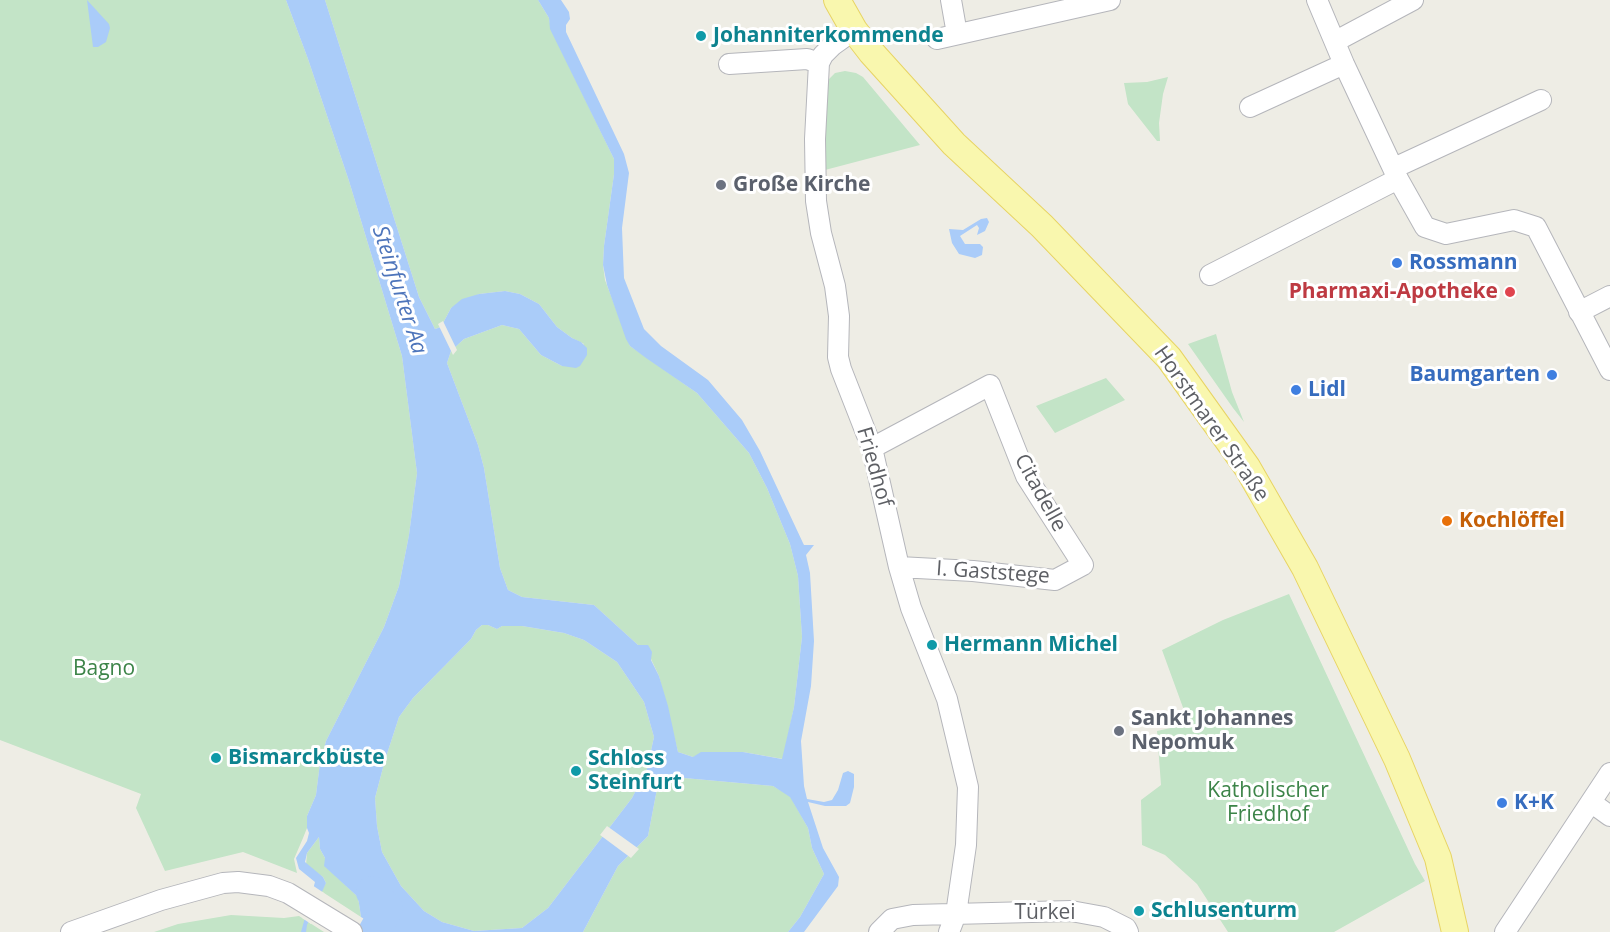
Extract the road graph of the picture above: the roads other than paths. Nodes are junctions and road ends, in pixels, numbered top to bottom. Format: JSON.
{"nodes":[{"id":1,"x":837,"y":0,"type":"edge"},
{"id":2,"x":951,"y":0,"type":"edge"},
{"id":3,"x":1110,"y":0,"type":"edge"},
{"id":4,"x":1317,"y":0,"type":"edge"},
{"id":5,"x":1413,"y":0,"type":"edge"},
{"id":6,"x":854,"y":30,"type":"junction"},
{"id":7,"x":957,"y":34,"type":"junction"},
{"id":8,"x":937,"y":39,"type":"dead end"},
{"id":9,"x":1336,"y":40,"type":"junction"},
{"id":10,"x":819,"y":63,"type":"junction"},
{"id":11,"x":729,"y":64,"type":"dead end"},
{"id":12,"x":1344,"y":64,"type":"junction"},
{"id":13,"x":1541,"y":100,"type":"dead end"},
{"id":14,"x":1250,"y":107,"type":"dead end"},
{"id":15,"x":1396,"y":174,"type":"junction"},
{"id":16,"x":1210,"y":275,"type":"dead end"},
{"id":17,"x":1610,"y":296,"type":"edge"},
{"id":18,"x":1579,"y":312,"type":"junction"},
{"id":19,"x":1610,"y":370,"type":"edge"},
{"id":20,"x":872,"y":448,"type":"junction"},
{"id":21,"x":1083,"y":565,"type":"joint"},
{"id":22,"x":899,"y":567,"type":"junction"},
{"id":23,"x":1610,"y":773,"type":"edge"},
{"id":24,"x":1592,"y":803,"type":"junction"},
{"id":25,"x":1610,"y":816,"type":"edge"},
{"id":26,"x":952,"y":923,"type":"edge"},
{"id":27,"x":71,"y":932,"type":"edge"},
{"id":28,"x":352,"y":932,"type":"edge"},
{"id":29,"x":879,"y":932,"type":"edge"},
{"id":30,"x":1128,"y":932,"type":"edge"},
{"id":31,"x":1455,"y":932,"type":"edge"},
{"id":32,"x":1505,"y":932,"type":"edge"}],
"edges":[{"from":1,"to":6,"type":"main road","name":"Horstmarer Straße"},
{"from":2,"to":7,"type":"street"},
{"from":3,"to":7,"type":"street"},
{"from":4,"to":9,"type":"street"},
{"from":5,"to":9,"type":"street"},
{"from":6,"to":10,"type":"street"},
{"from":6,"to":31,"type":"main road","name":"Horstmarer Straße"},
{"from":7,"to":8,"type":"street"},
{"from":9,"to":12,"type":"street"},
{"from":10,"to":11,"type":"street"},
{"from":10,"to":20,"type":"street","name":"Friedhof"},
{"from":12,"to":14,"type":"street"},
{"from":12,"to":15,"type":"street"},
{"from":13,"to":15,"type":"street"},
{"from":15,"to":16,"type":"street"},
{"from":15,"to":18,"type":"street"},
{"from":17,"to":18,"type":"street"},
{"from":18,"to":19,"type":"street"},
{"from":20,"to":21,"type":"street","name":"Citadelle"},
{"from":20,"to":22,"type":"street","name":"Friedhof"},
{"from":21,"to":22,"type":"street","name":"I. Gaststege"},
{"from":22,"to":26,"type":"street","name":"Friedhof"},
{"from":23,"to":24,"type":"street"},
{"from":24,"to":25,"type":"street"},
{"from":24,"to":32,"type":"street"},
{"from":26,"to":29,"type":"street","name":"Türkei"},
{"from":26,"to":30,"type":"street","name":"Türkei"},
{"from":27,"to":28,"type":"street"}]}
